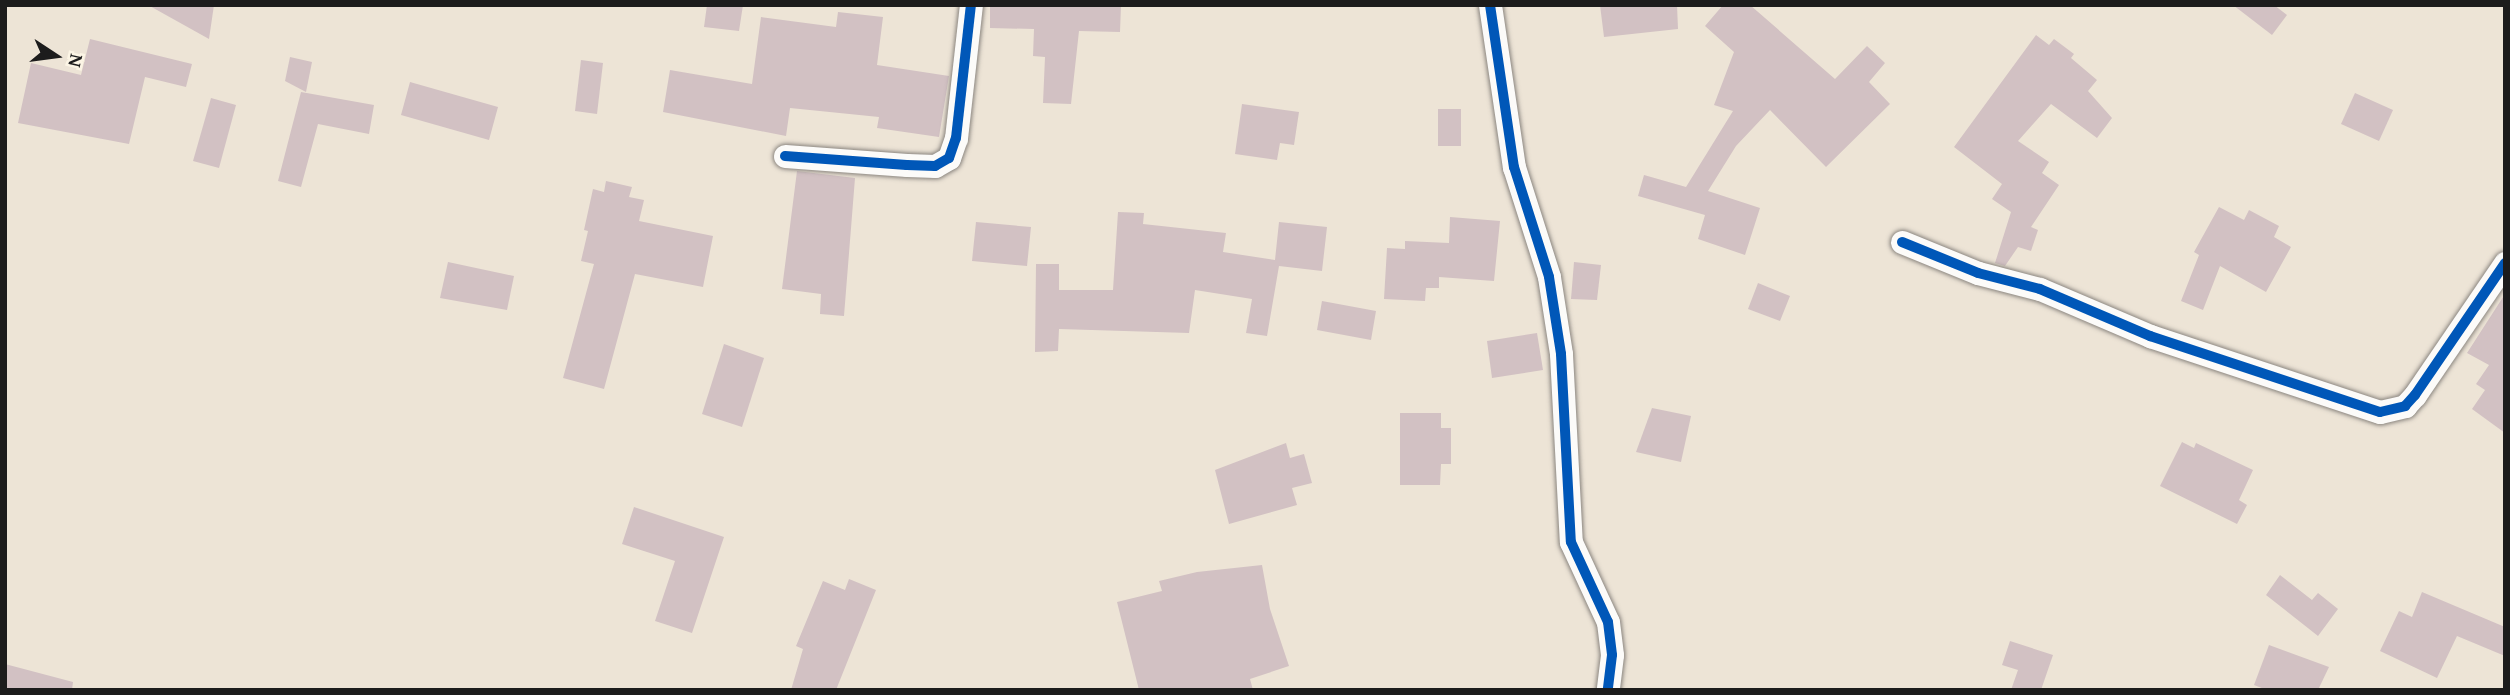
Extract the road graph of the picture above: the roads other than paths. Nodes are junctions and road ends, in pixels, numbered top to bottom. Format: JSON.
{"nodes":[{"id":1,"x":971,"y":5,"type":"edge"},
{"id":2,"x":1490,"y":5,"type":"edge"},
{"id":3,"x":785,"y":156,"type":"dead end"},
{"id":4,"x":1902,"y":242,"type":"dead end"},
{"id":5,"x":2505,"y":263,"type":"edge"},
{"id":6,"x":1608,"y":690,"type":"edge"}],
"edges":[{"from":1,"to":3,"type":"street"},
{"from":2,"to":6,"type":"street"},
{"from":4,"to":5,"type":"street"}]}
